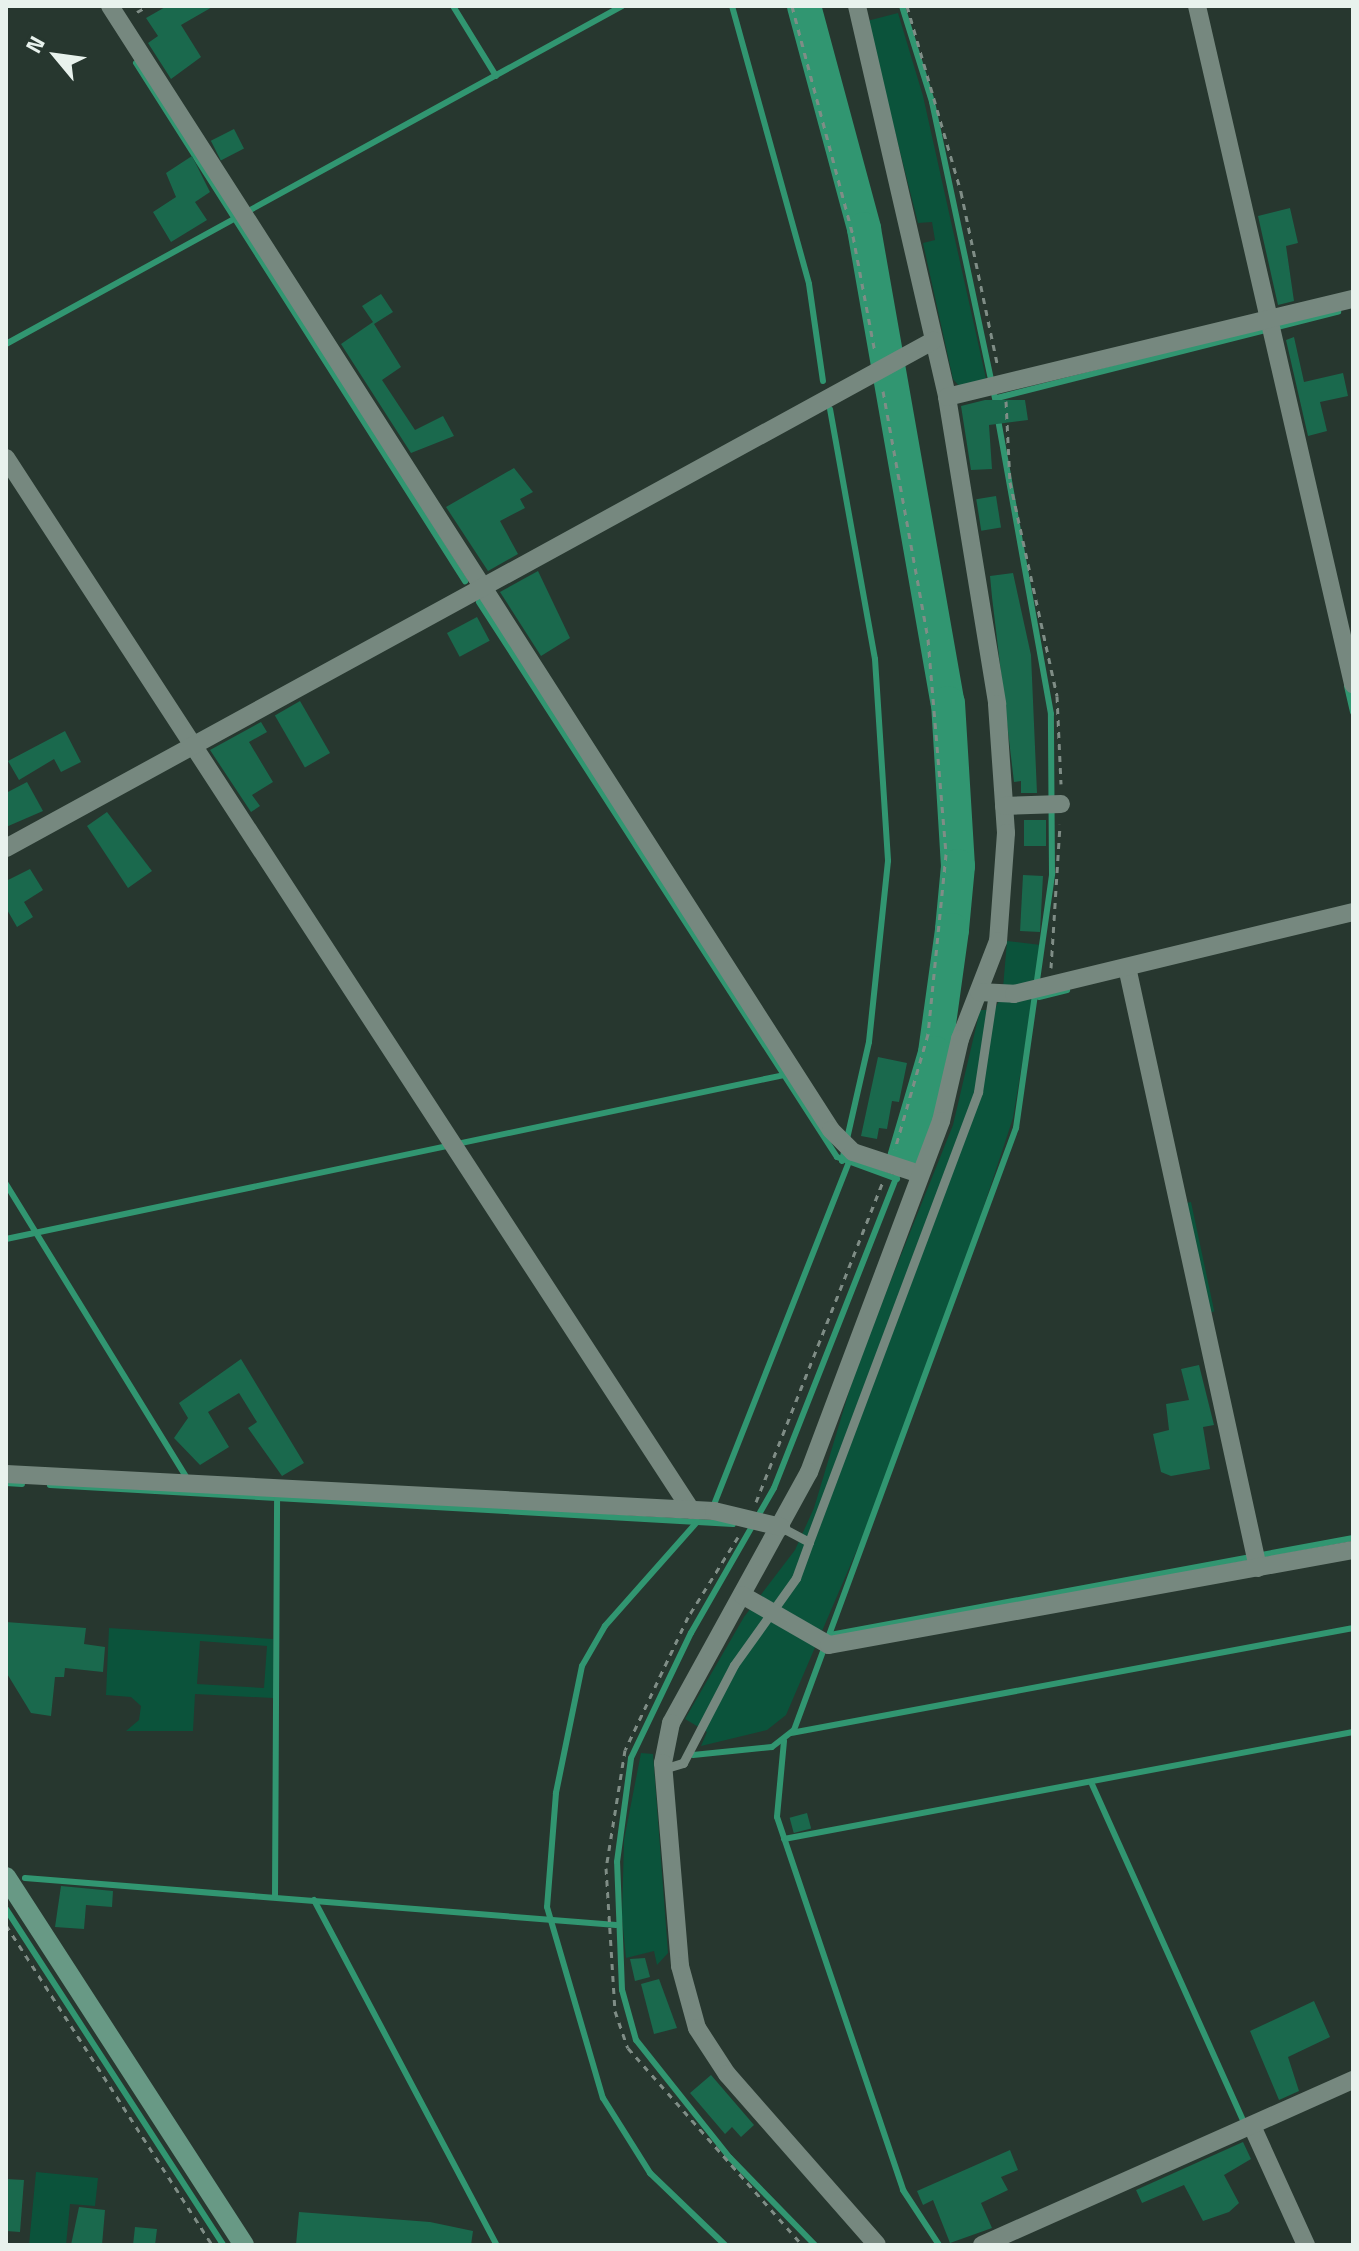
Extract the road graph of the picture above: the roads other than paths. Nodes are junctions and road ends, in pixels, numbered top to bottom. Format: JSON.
{"nodes":[{"id":1,"x":110,"y":6,"type":"edge"},
{"id":2,"x":857,"y":6,"type":"edge"},
{"id":3,"x":1197,"y":6,"type":"edge"},
{"id":4,"x":1353,"y":299,"type":"edge"},
{"id":5,"x":1270,"y":326,"type":"junction"},
{"id":6,"x":933,"y":341,"type":"junction"},
{"id":7,"x":947,"y":397,"type":"junction"},
{"id":8,"x":6,"y":458,"type":"edge"},
{"id":9,"x":479,"y":586,"type":"junction"},
{"id":10,"x":1353,"y":684,"type":"edge"},
{"id":11,"x":192,"y":744,"type":"junction"},
{"id":12,"x":1056,"y":805,"type":"road end"},
{"id":13,"x":1004,"y":806,"type":"junction"},
{"id":14,"x":6,"y":848,"type":"edge"},
{"id":15,"x":1353,"y":912,"type":"edge"},
{"id":16,"x":1128,"y":973,"type":"junction"},
{"id":17,"x":986,"y":993,"type":"junction"},
{"id":18,"x":899,"y":1170,"type":"junction"},
{"id":19,"x":6,"y":1474,"type":"edge"},
{"id":20,"x":691,"y":1510,"type":"junction"},
{"id":21,"x":775,"y":1524,"type":"junction"},
{"id":22,"x":809,"y":1542,"type":"junction"},
{"id":23,"x":1353,"y":1550,"type":"edge"},
{"id":24,"x":1256,"y":1561,"type":"junction"},
{"id":25,"x":742,"y":1595,"type":"junction"},
{"id":26,"x":772,"y":1613,"type":"junction"},
{"id":27,"x":663,"y":1769,"type":"junction"},
{"id":28,"x":6,"y":1877,"type":"edge"},
{"id":29,"x":1353,"y":2080,"type":"edge"},
{"id":30,"x":1252,"y":2126,"type":"junction"},
{"id":31,"x":244,"y":2245,"type":"edge"},
{"id":32,"x":877,"y":2245,"type":"edge"},
{"id":33,"x":982,"y":2245,"type":"edge"},
{"id":34,"x":1306,"y":2245,"type":"edge"}],
"edges":[{"from":1,"to":9,"type":"street"},
{"from":2,"to":6,"type":"street"},
{"from":3,"to":5,"type":"street"},
{"from":4,"to":5,"type":"street"},
{"from":5,"to":7,"type":"street"},
{"from":5,"to":10,"type":"street"},
{"from":6,"to":7,"type":"street"},
{"from":6,"to":9,"type":"street"},
{"from":7,"to":13,"type":"street"},
{"from":8,"to":11,"type":"street"},
{"from":9,"to":11,"type":"street"},
{"from":9,"to":18,"type":"street"},
{"from":11,"to":14,"type":"street"},
{"from":11,"to":20,"type":"street"},
{"from":12,"to":13,"type":"street"},
{"from":13,"to":17,"type":"street"},
{"from":15,"to":16,"type":"street"},
{"from":16,"to":17,"type":"street"},
{"from":16,"to":24,"type":"street"},
{"from":17,"to":18,"type":"street"},
{"from":17,"to":22,"type":"lane"},
{"from":18,"to":21,"type":"street"},
{"from":19,"to":20,"type":"street"},
{"from":20,"to":21,"type":"street"},
{"from":21,"to":22,"type":"lane"},
{"from":21,"to":25,"type":"street"},
{"from":22,"to":26,"type":"lane"},
{"from":23,"to":24,"type":"street"},
{"from":24,"to":26,"type":"street"},
{"from":25,"to":26,"type":"street"},
{"from":25,"to":27,"type":"street"},
{"from":26,"to":27,"type":"lane"},
{"from":27,"to":32,"type":"street"},
{"from":28,"to":31,"type":"street"},
{"from":29,"to":30,"type":"street"},
{"from":30,"to":33,"type":"street"},
{"from":30,"to":34,"type":"street"}]}
